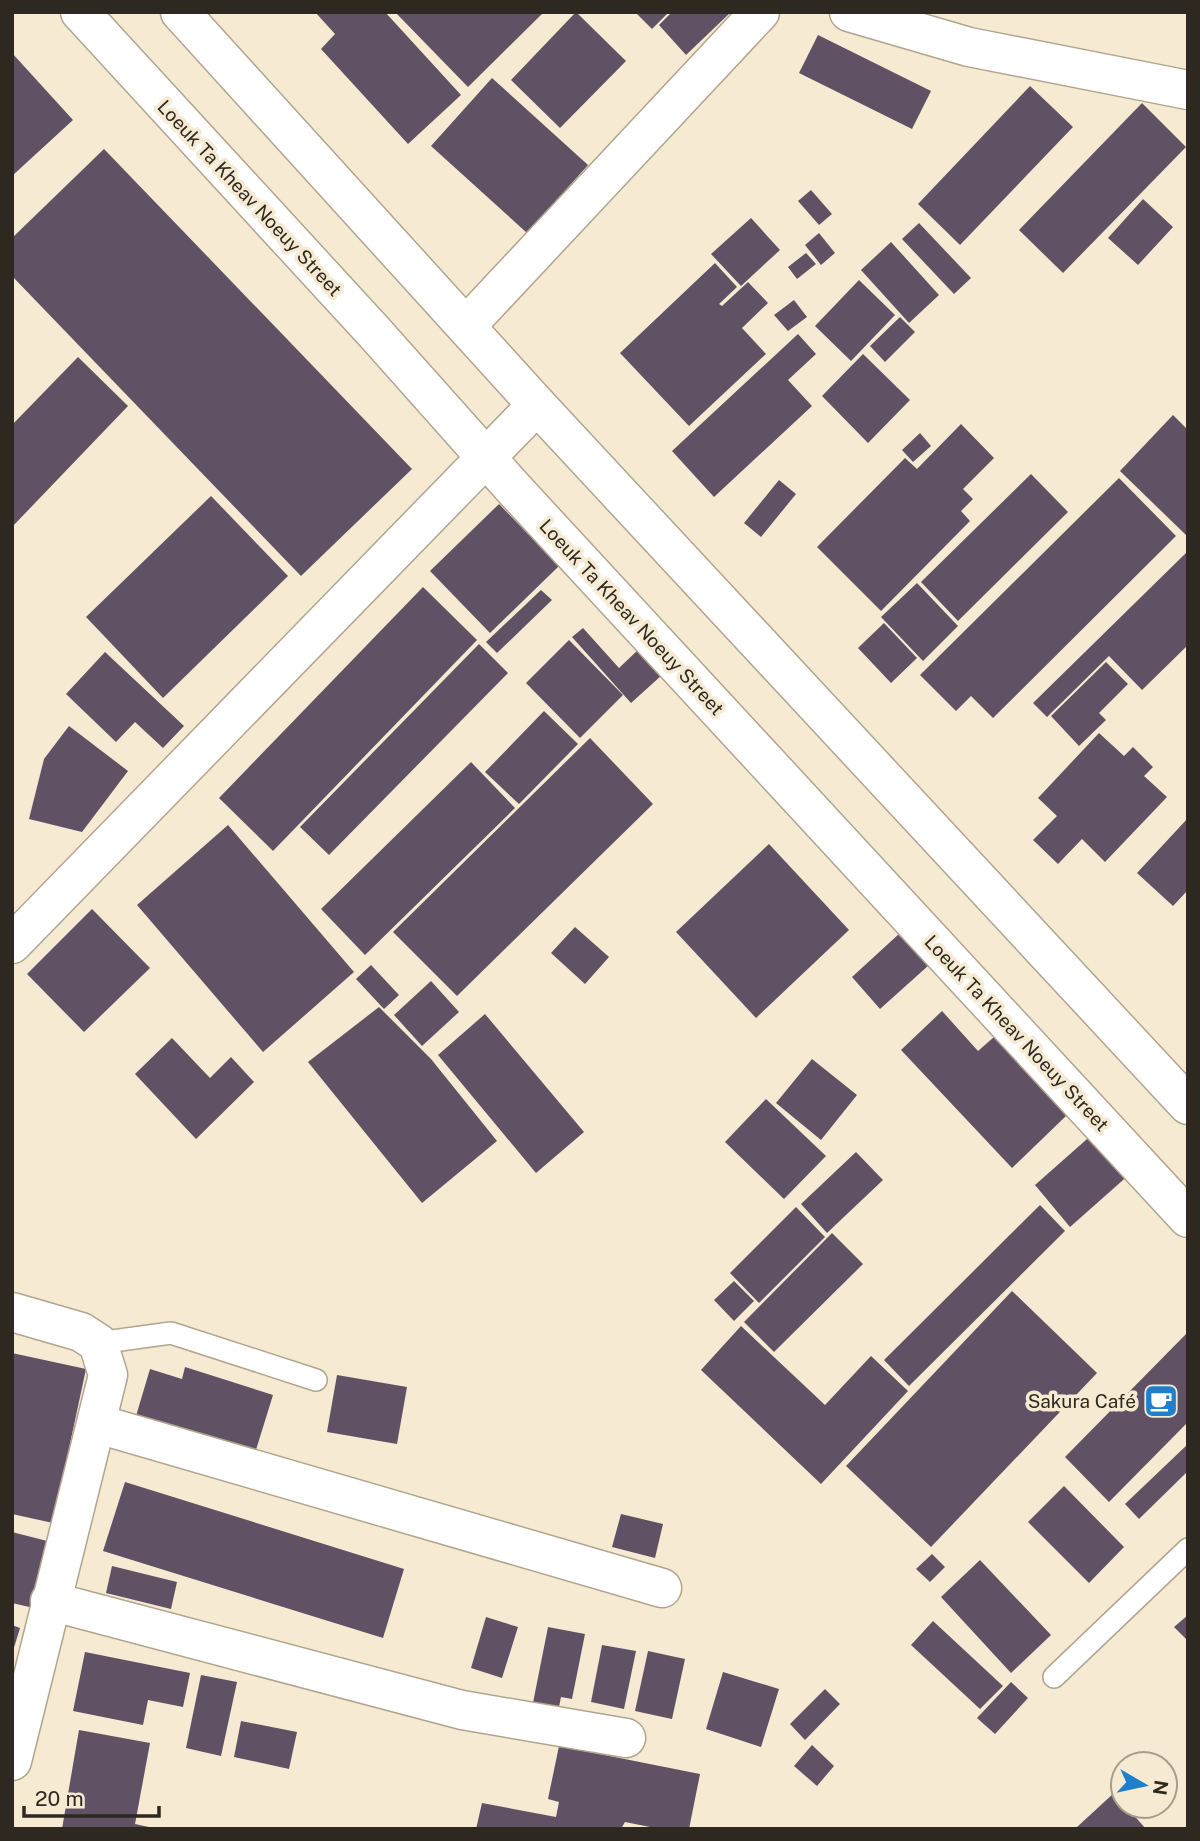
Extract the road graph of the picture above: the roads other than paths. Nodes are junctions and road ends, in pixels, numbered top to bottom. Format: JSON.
{"nodes":[{"id":1,"x":80,"y":12,"type":"edge"},
{"id":2,"x":180,"y":12,"type":"edge"},
{"id":3,"x":760,"y":12,"type":"edge"},
{"id":4,"x":849,"y":12,"type":"edge"},
{"id":5,"x":1188,"y":90,"type":"edge"},
{"id":6,"x":467,"y":325,"type":"junction"},
{"id":7,"x":537,"y":405,"type":"junction"},
{"id":8,"x":485,"y":457,"type":"junction"},
{"id":9,"x":12,"y":944,"type":"edge"},
{"id":10,"x":1188,"y":1105,"type":"edge"},
{"id":11,"x":1188,"y":1218,"type":"edge"},
{"id":12,"x":12,"y":1312,"type":"edge"},
{"id":13,"x":98,"y":1343,"type":"junction"},
{"id":14,"x":316,"y":1380,"type":"dead end"},
{"id":15,"x":98,"y":1424,"type":"junction"},
{"id":16,"x":1188,"y":1549,"type":"edge"},
{"id":17,"x":662,"y":1588,"type":"dead end"},
{"id":18,"x":50,"y":1601,"type":"junction"},
{"id":19,"x":1054,"y":1677,"type":"dead end"},
{"id":20,"x":18,"y":1704,"type":"edge"},
{"id":21,"x":626,"y":1738,"type":"dead end"},
{"id":22,"x":12,"y":1761,"type":"edge"}],
"edges":[{"from":1,"to":8,"type":"street","name":"Loeuk Ta Kheav Noeuy Street"},
{"from":2,"to":6,"type":"street"},
{"from":3,"to":6,"type":"street"},
{"from":4,"to":5,"type":"street"},
{"from":6,"to":7,"type":"street"},
{"from":7,"to":8,"type":"street"},
{"from":7,"to":10,"type":"street"},
{"from":8,"to":9,"type":"street"},
{"from":8,"to":11,"type":"street","name":"Loeuk Ta Kheav Noeuy Street"},
{"from":12,"to":13,"type":"street"},
{"from":13,"to":14,"type":"lane"},
{"from":13,"to":15,"type":"street"},
{"from":15,"to":17,"type":"street"},
{"from":15,"to":18,"type":"street"},
{"from":16,"to":19,"type":"lane"},
{"from":18,"to":20,"type":"street"},
{"from":18,"to":21,"type":"street"},
{"from":20,"to":22,"type":"street"}]}
